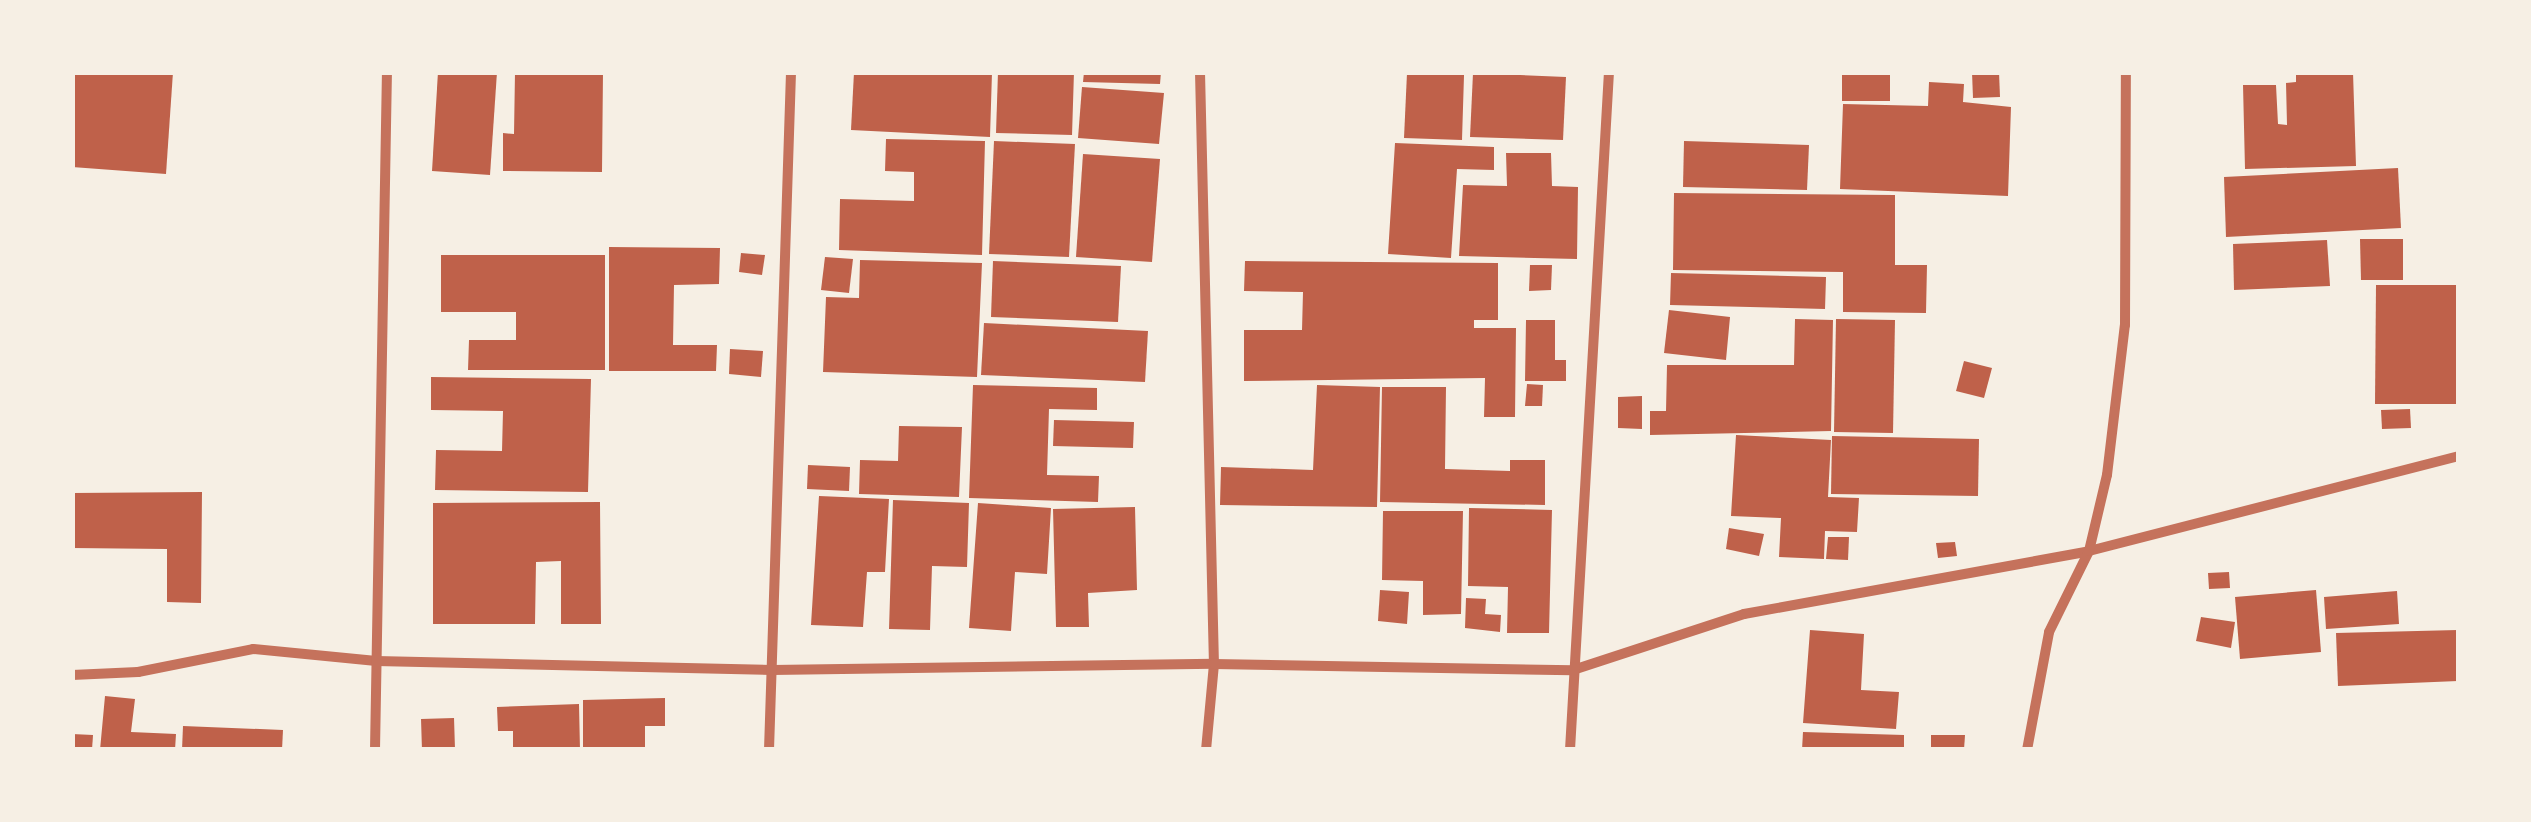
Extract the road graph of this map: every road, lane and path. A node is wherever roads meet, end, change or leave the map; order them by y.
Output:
1 (387, 72) edge
2 (791, 72) edge
3 (1200, 72) edge
4 (1609, 72) edge
5 (2126, 72) edge
6 (2458, 456) edge
7 (2089, 551) junction
8 (376, 661) junction
9 (1214, 664) junction
10 (772, 670) junction
11 (1573, 670) junction
12 (72, 675) edge
13 (375, 750) edge
14 (769, 750) edge
15 (1206, 750) edge
16 (1570, 750) edge
17 (2026, 750) edge

1 - 8 street
2 - 10 street
3 - 9 street
4 - 11 street
5 - 7 street
6 - 7 street
7 - 11 street
7 - 17 street
8 - 10 street
8 - 12 street
8 - 13 street
9 - 10 street
9 - 11 street
9 - 15 street
10 - 14 street
11 - 16 street

